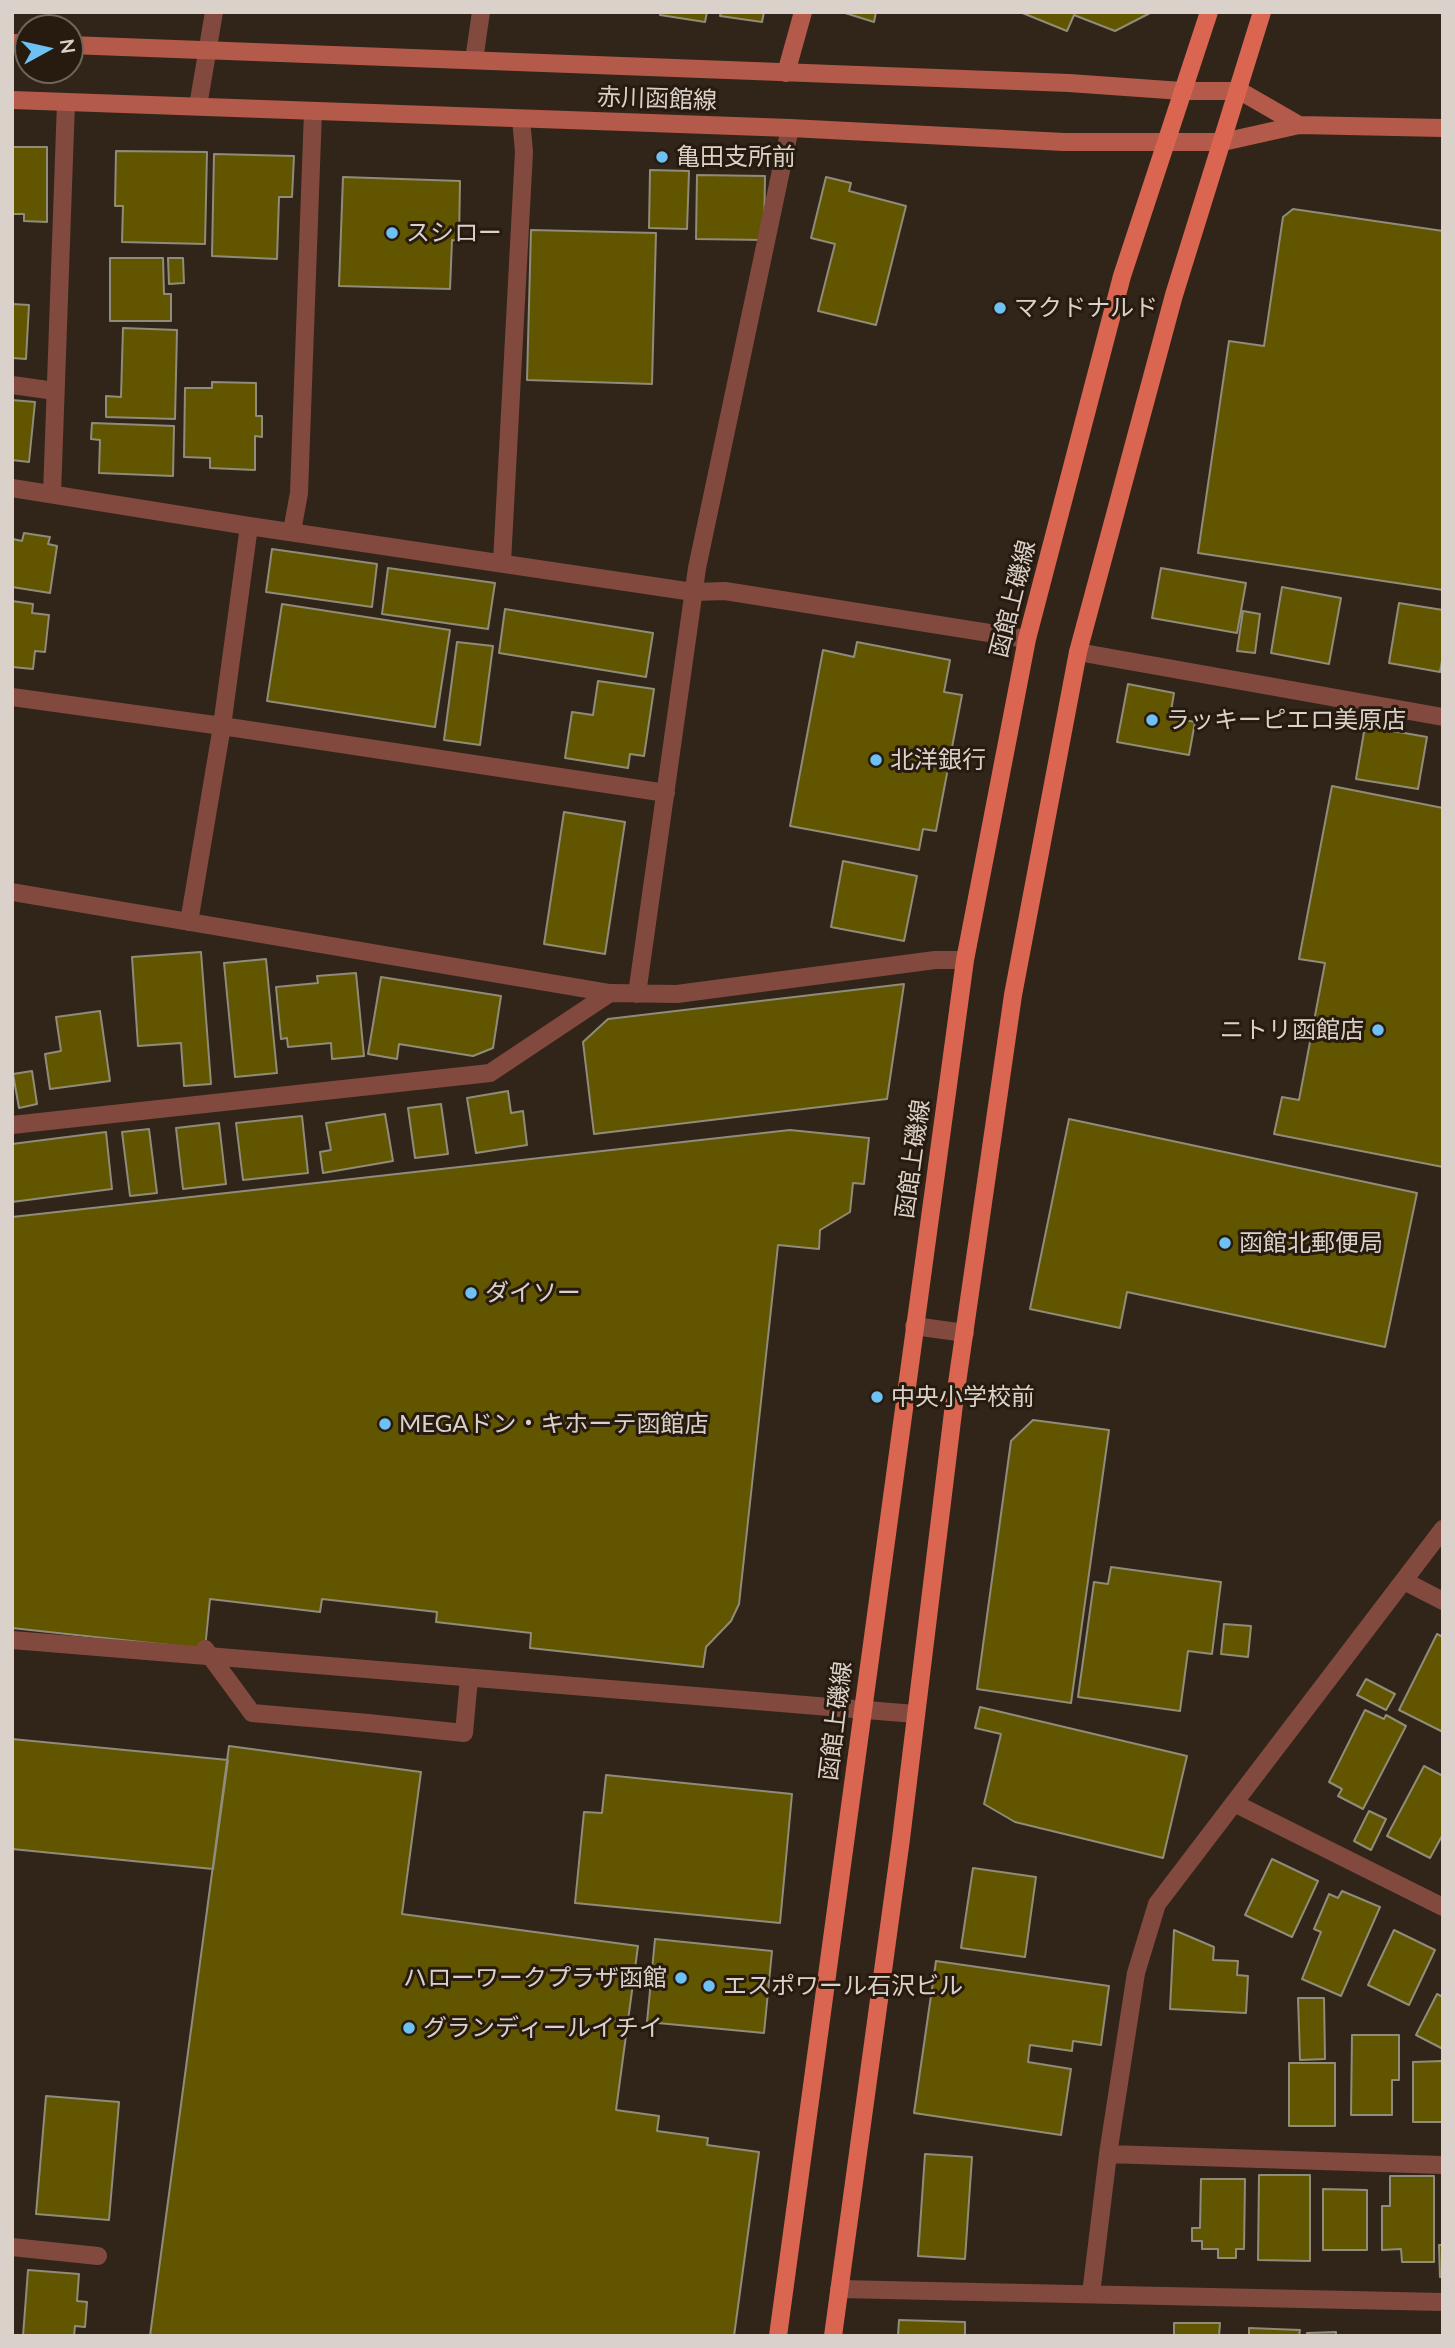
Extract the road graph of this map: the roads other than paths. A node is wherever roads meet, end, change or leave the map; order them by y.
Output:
1 (214, 12) edge
2 (481, 12) edge
3 (803, 12) edge
4 (1209, 12) edge
5 (1262, 12) edge
6 (84, 46) edge
7 (207, 50) junction
8 (474, 60) junction
9 (786, 73) junction
10 (1182, 91) junction
11 (1240, 91) junction
12 (12, 100) edge
13 (66, 102) junction
14 (198, 106) junction
15 (313, 111) junction
16 (521, 119) junction
17 (1299, 125) junction
18 (790, 128) junction
19 (1443, 128) edge
20 (1166, 142) junction
21 (1223, 142) junction
22 (12, 385) edge
23 (55, 391) junction
24 (12, 488) edge
25 (52, 494) junction
26 (250, 526) junction
27 (292, 531) junction
28 (502, 562) junction
29 (693, 592) junction
30 (1027, 639) junction
31 (1077, 652) junction
32 (12, 697) edge
33 (1443, 717) edge
34 (222, 726) junction
35 (666, 793) junction
36 (12, 892) edge
37 (189, 922) junction
38 (965, 960) junction
39 (610, 993) junction
40 (636, 994) junction
41 (12, 1125) edge
42 (914, 1326) junction
43 (965, 1333) junction
44 (1443, 1529) edge
45 (1404, 1581) junction
46 (1443, 1601) edge
47 (12, 1640) edge
48 (205, 1649) dead end
49 (469, 1678) junction
50 (863, 1709) junction
51 (915, 1714) junction
52 (1234, 1803) junction
53 (1443, 1907) edge
54 (1108, 2154) junction
55 (1443, 2165) edge
56 (12, 2247) edge
57 (98, 2256) dead end
58 (839, 2289) junction
59 (1090, 2294) junction
60 (1443, 2302) edge
61 (778, 2336) edge
62 (833, 2336) edge

1 - 7 street
2 - 8 street
3 - 9 main road
4 - 10 main road, 函館上磯線
5 - 11 main road
6 - 7 main road, 赤川函館線
7 - 8 main road, 赤川函館線
7 - 14 street
8 - 9 main road, 赤川函館線
9 - 10 main road, 赤川函館線
10 - 11 main road, 赤川函館線
10 - 20 main road, 函館上磯線
11 - 17 main road, 赤川函館線
11 - 21 main road
12 - 13 main road, 赤川函館線
13 - 14 main road, 赤川函館線
13 - 23 street
14 - 15 main road, 赤川函館線
15 - 16 main road, 赤川函館線
15 - 27 street
16 - 18 main road, 赤川函館線
16 - 28 street
17 - 19 main road, 赤川函館線
17 - 21 main road, 赤川函館線
18 - 20 main road, 赤川函館線
18 - 29 street
20 - 21 main road, 赤川函館線
20 - 30 main road, 函館上磯線
21 - 31 main road
22 - 23 street
23 - 25 street
24 - 25 street
25 - 26 street
26 - 27 street
26 - 34 street
27 - 28 street
28 - 29 street
29 - 30 street
29 - 35 street
30 - 38 main road, 函館上磯線
31 - 33 street
31 - 43 main road
32 - 34 street
34 - 35 street
34 - 37 street
35 - 40 street
36 - 37 street
37 - 39 street
38 - 40 street
38 - 42 main road, 函館上磯線
39 - 40 street
39 - 41 street
42 - 43 street
42 - 50 main road, 函館上磯線
43 - 51 main road
44 - 45 street
45 - 46 street
45 - 52 street
47 - 49 street
48 - 49 street, bridge
49 - 50 street
50 - 51 street
50 - 61 main road, 函館上磯線
51 - 58 main road
52 - 53 street
52 - 54 street
54 - 55 street
54 - 59 street
56 - 57 street
58 - 59 street
58 - 62 main road
59 - 60 street

